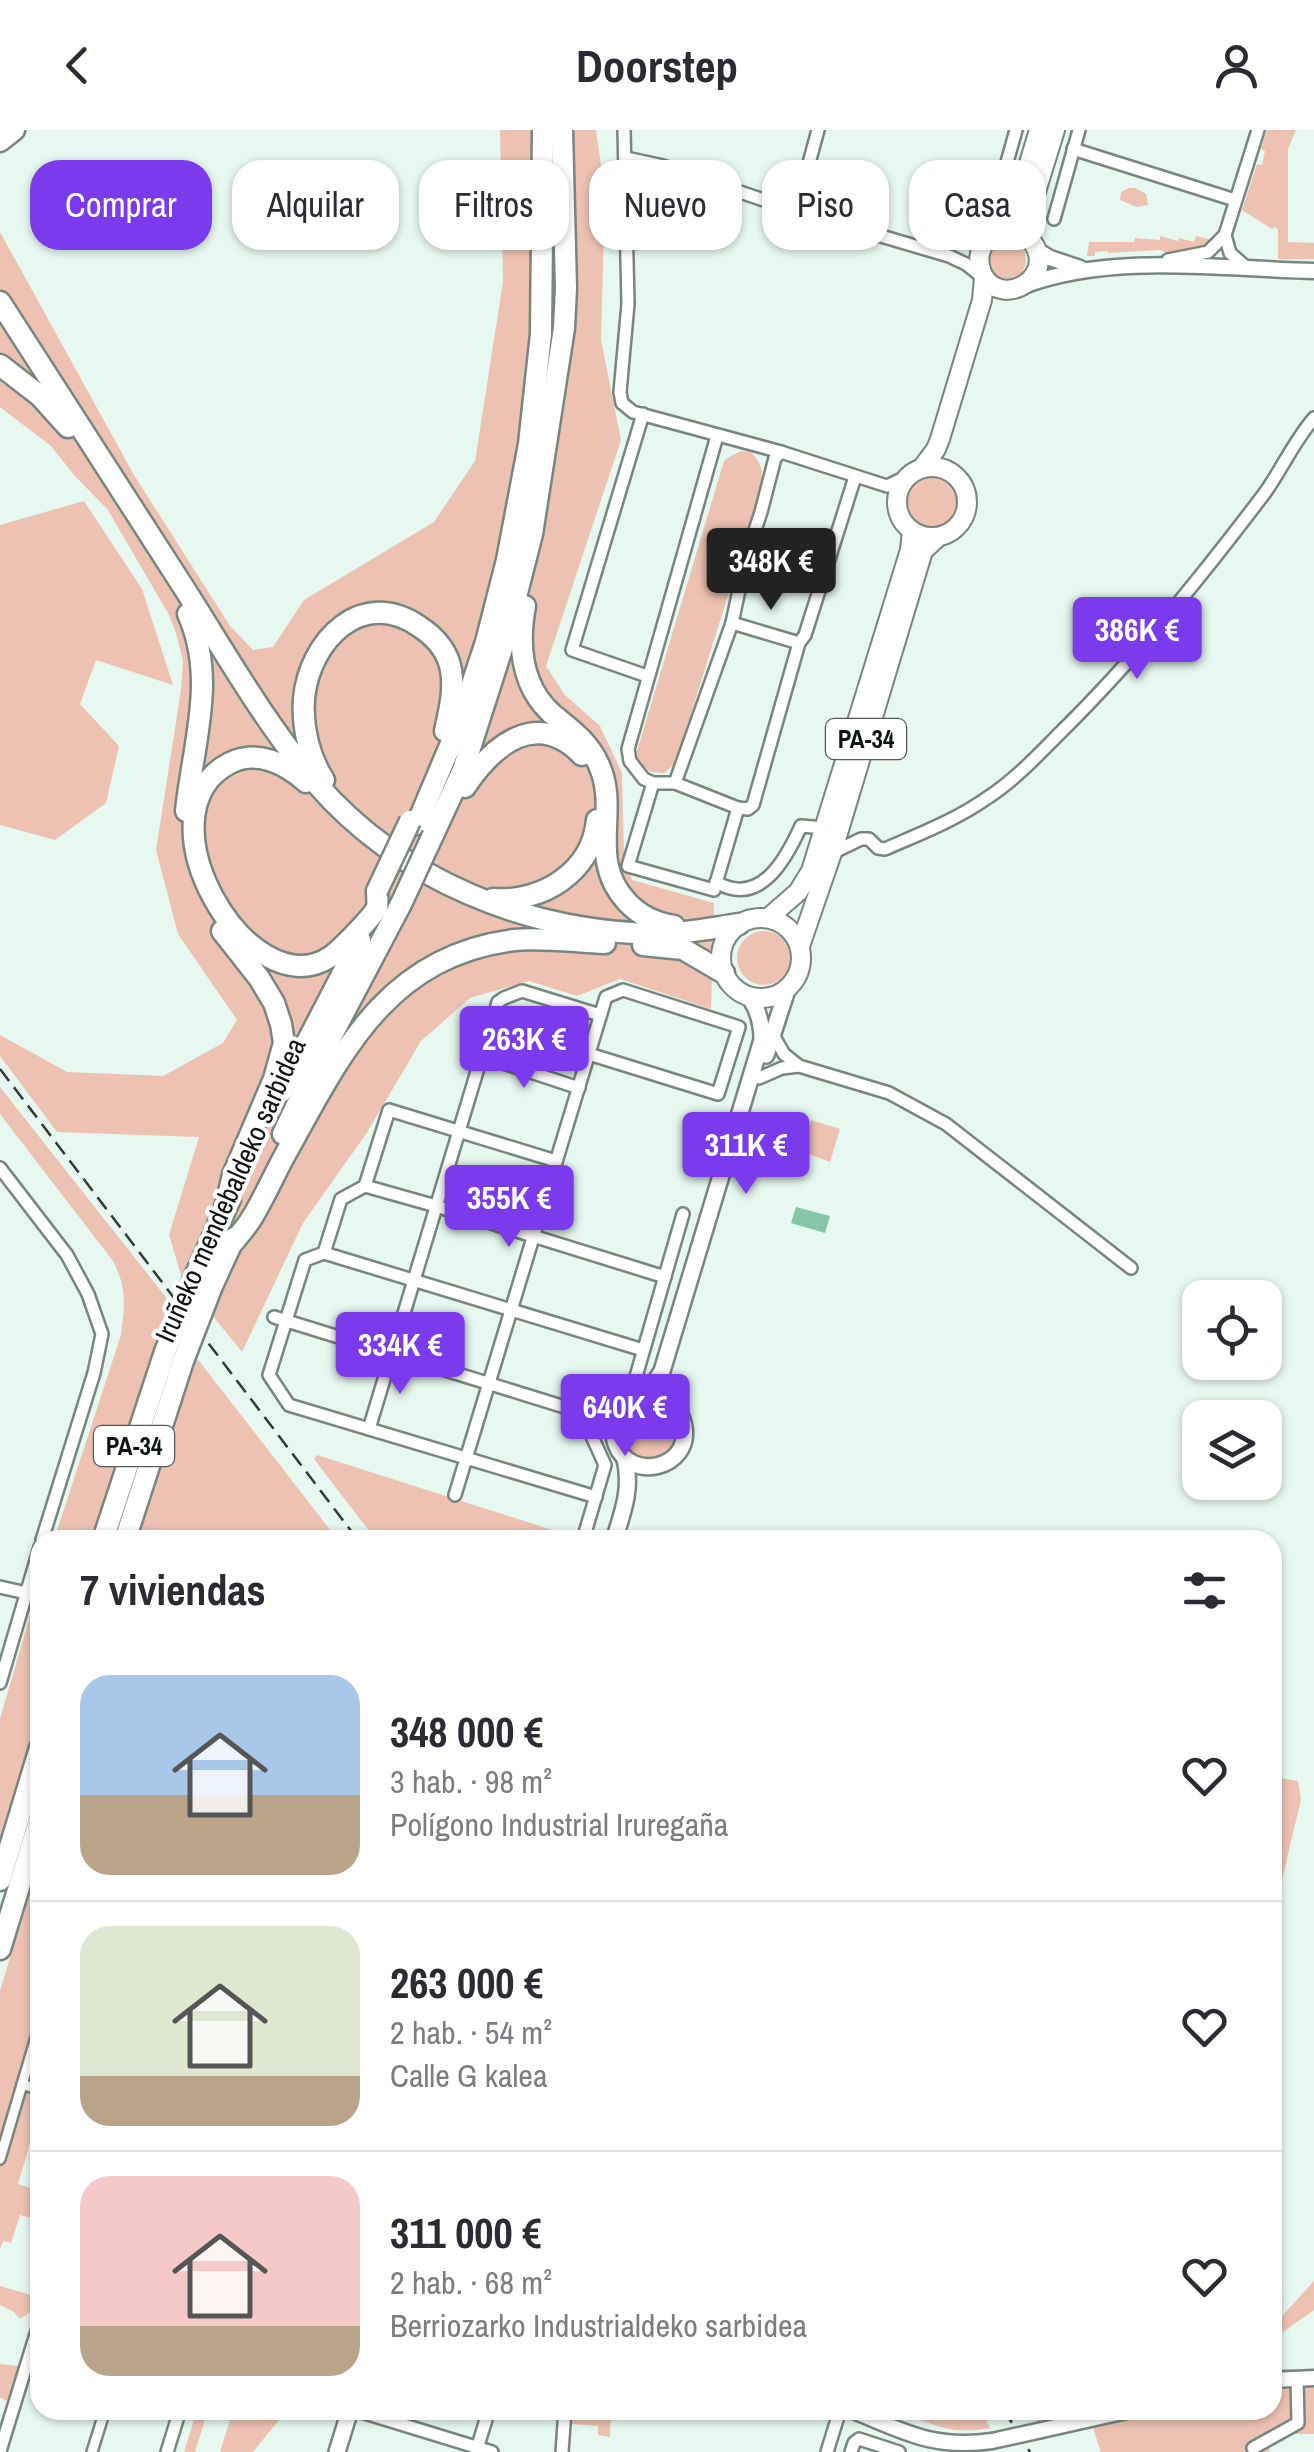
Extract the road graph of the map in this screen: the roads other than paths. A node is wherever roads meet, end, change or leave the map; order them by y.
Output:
1 (14, 130) edge
2 (543, 130) edge
3 (562, 130) edge
4 (624, 130) edge
5 (818, 130) edge
6 (1016, 130) edge
7 (1039, 130) edge
8 (1055, 130) edge
9 (1079, 130) edge
10 (1258, 130) edge
11 (0, 141) edge
12 (1073, 149) junction
13 (626, 158) junction
14 (810, 160) edge
15 (1008, 160) edge
16 (1030, 160) edge
17 (1046, 160) edge
18 (762, 199) edge
19 (1235, 200) junction
20 (1054, 219) dead end
21 (889, 238) edge
22 (1223, 242) junction
23 (974, 250) edge
24 (984, 250) edge
25 (1035, 250) edge
26 (1043, 250) edge
27 (951, 257) junction
28 (1140, 267) junction
29 (1216, 267) junction
30 (1249, 268) junction
31 (1085, 269) junction
32 (1314, 271) edge
33 (984, 278) junction
34 (1025, 285) junction
35 (1003, 290) junction
36 (0, 302) edge
37 (564, 328) junction
38 (0, 364) edge
39 (643, 414) junction
40 (1314, 418) edge
41 (717, 436) junction
42 (781, 452) junction
43 (914, 472) junction
44 (954, 473) junction
45 (855, 477) junction
46 (912, 531) junction
47 (938, 537) junction
48 (174, 584) junction
49 (732, 623) junction
50 (799, 643) junction
51 (647, 676) junction
52 (652, 783) junction
53 (675, 784) junction
54 (313, 788) junction
55 (738, 808) junction
56 (420, 827) junction
57 (824, 828) junction
58 (363, 829) junction
59 (832, 853) junction
60 (716, 882) junction
61 (384, 899) junction
62 (482, 899) junction
63 (768, 918) junction
64 (739, 924) junction
65 (695, 930) junction
66 (625, 944) junction
67 (800, 946) junction
68 (724, 974) junction
69 (786, 990) junction
70 (750, 998) junction
71 (600, 1015) junction
72 (773, 1034) junction
73 (589, 1054) junction
74 (482, 1056) junction
75 (799, 1066) junction
76 (759, 1078) junction
77 (578, 1088) junction
78 (459, 1132) junction
79 (556, 1161) junction
80 (0, 1168) edge
81 (365, 1186) junction
82 (436, 1206) junction
83 (224, 1212) junction
84 (683, 1214) dead end
85 (534, 1236) junction
86 (230, 1246) junction
87 (324, 1253) junction
88 (1132, 1268) dead end
89 (665, 1277) junction
90 (204, 1280) junction
91 (414, 1282) junction
92 (511, 1310) junction
93 (280, 1319) junction
94 (644, 1350) junction
95 (392, 1354) junction
96 (174, 1356) junction
97 (488, 1384) junction
98 (628, 1406) junction
99 (674, 1408) junction
100 (589, 1415) junction
101 (369, 1429) junction
102 (613, 1432) junction
103 (466, 1458) junction
104 (625, 1459) junction
105 (654, 1468) junction
106 (454, 1495) dead end
107 (628, 1495) junction
108 (596, 1497) junction
109 (45, 1530) edge
110 (107, 1530) edge
111 (128, 1530) edge
112 (585, 1530) edge
113 (617, 1530) edge
114 (30, 1580) edge
115 (0, 1587) edge
116 (26, 1593) junction
117 (30, 1594) edge
118 (0, 1683) edge
119 (30, 1781) edge
120 (30, 1850) edge
121 (0, 1880) edge
122 (0, 1948) edge
123 (30, 2057) edge
124 (22, 2084) junction
125 (30, 2087) edge
126 (0, 2159) edge
127 (30, 2354) edge
128 (1297, 2378) junction
129 (1314, 2378) edge
130 (1282, 2379) edge
131 (103, 2420) edge
132 (177, 2420) edge
133 (348, 2420) edge
134 (383, 2420) edge
135 (486, 2420) edge
136 (565, 2420) edge
137 (837, 2420) edge
138 (876, 2420) edge
139 (1086, 2420) edge
140 (1252, 2448) dead end
141 (477, 2450) edge
142 (0, 2451) edge
143 (92, 2452) edge
144 (167, 2452) edge
145 (337, 2452) edge
146 (492, 2452) edge
147 (562, 2452) edge
148 (827, 2452) edge
149 (850, 2452) edge
150 (899, 2452) edge

1 - 11 highway
2 - 56 highway
3 - 37 highway
4 - 13 street
5 - 14 street
6 - 15 street
7 - 16 highway
8 - 17 highway
9 - 12 street
10 - 19 street
12 - 19 street
12 - 20 street
13 - 18 street
13 - 39 street
19 - 22 street
21 - 27 street
22 - 28 street
22 - 29 street
22 - 30 street
23 - 27 street
24 - 33 highway, PA-34
25 - 34 highway
26 - 31 street
27 - 33 street
28 - 29 street
28 - 31 street
29 - 30 street
30 - 32 street
31 - 34 street
33 - 35 highway
33 - 43 highway, PA-34
34 - 35 highway
35 - 44 highway, PA-34
36 - 58 highway
37 - 56 highway
37 - 65 highway
38 - 48 highway
39 - 41 street
39 - 51 street
40 - 59 street
41 - 42 street
41 - 51 street
42 - 45 street
42 - 49 street
43 - 44 highway
43 - 45 street
43 - 46 highway, PA-34
44 - 47 highway, PA-34
45 - 50 street
46 - 47 highway
46 - 57 highway, PA-34
47 - 59 highway, PA-34
48 - 54 highway
48 - 83 highway
49 - 50 street
49 - 53 street
50 - 55 street
51 - 52 street
52 - 53 street
52 - 60 street
53 - 55 street
54 - 61 highway
54 - 66 highway
55 - 60 street
56 - 58 highway
56 - 61 highway, Iruñeko mendebaldeko sarbidea / PA-34, bridge
56 - 62 highway
57 - 60 street
57 - 63 highway, PA-34
58 - 62 highway
59 - 67 highway, PA-34
61 - 83 highway, Iruñeko mendebaldeko sarbidea / PA-34
61 - 86 highway, Iruñeko mendebaldeko sarbidea / PA-34
62 - 65 highway
63 - 64 highway
63 - 67 highway
64 - 65 highway
64 - 68 highway
66 - 68 highway
66 - 86 highway
67 - 69 highway, PA-34
68 - 70 highway
69 - 70 highway
69 - 72 main road
70 - 98 main road
71 - 73 street
71 - 73 street
71 - 74 street
72 - 75 street
72 - 76 main road
73 - 77 street
74 - 77 street
74 - 78 street
75 - 76 street
75 - 88 street
76 - 99 main road
77 - 79 street
78 - 79 street
78 - 81 street
78 - 82 street
79 - 85 street
80 - 109 street
81 - 82 street
81 - 87 street
82 - 85 street
82 - 91 street
83 - 90 highway, Iruñeko mendebaldeko sarbidea / PA-34
84 - 89 street
85 - 89 street
85 - 92 street
86 - 90 highway, Iruñeko mendebaldeko sarbidea / PA-34
87 - 91 street
87 - 93 street
89 - 94 street
90 - 96 highway, Iruñeko mendebaldeko sarbidea / PA-34, bridge
91 - 92 street
91 - 95 street
92 - 94 street
92 - 97 street
93 - 95 street
93 - 101 street
94 - 100 street
95 - 97 street
95 - 101 street
96 - 110 highway, Iruñeko mendebaldeko sarbidea / PA-34
96 - 111 highway, Iruñeko mendebaldeko sarbidea / PA-34
97 - 100 street
97 - 103 street
98 - 99 main road
98 - 100 street
98 - 102 main road
99 - 105 main road
100 - 102 street
100 - 108 street
101 - 103 street
102 - 104 main road
103 - 106 street
103 - 108 street
104 - 105 main road
104 - 107 main road
105 - 107 main road
107 - 113 main road
108 - 112 street
114 - 116 street
115 - 116 street
116 - 117 street
116 - 118 street
119 - 121 highway
120 - 122 highway
123 - 124 street
124 - 125 street
124 - 126 street
127 - 142 street
128 - 129 street
128 - 130 street
128 - 140 street
131 - 143 street
132 - 144 street
133 - 145 main road
134 - 141 street
135 - 141 street
136 - 147 street
137 - 148 street
138 - 139 street, bridge
141 - 146 street
149 - 150 street

